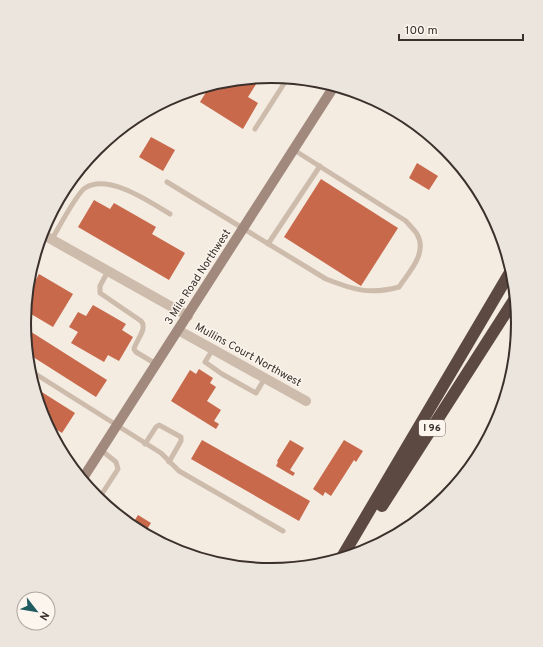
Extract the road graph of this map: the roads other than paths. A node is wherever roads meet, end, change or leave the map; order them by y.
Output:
1 (284, 84) edge
2 (332, 91) edge
3 (255, 129) dead end
4 (294, 150) junction
5 (320, 166) junction
6 (167, 182) dead end
7 (170, 214) dead end
8 (243, 229) junction
9 (47, 237) edge
10 (52, 239) junction
11 (268, 244) junction
12 (108, 271) junction
13 (507, 277) edge
14 (511, 305) edge
15 (188, 316) junction
16 (178, 330) junction
17 (213, 349) junction
18 (156, 364) junction
19 (37, 375) edge
20 (265, 378) junction
21 (306, 401) dead end
22 (117, 426) junction
23 (146, 444) junction
24 (101, 450) junction
25 (169, 462) junction
26 (85, 475) edge
27 (101, 494) edge
28 (283, 531) dead end
29 (353, 550) edge
30 (345, 552) edge

1 - 3 lane
2 - 4 main road, 3 Mile Road Northwest
4 - 5 lane
4 - 8 main road, 3 Mile Road Northwest
5 - 11 lane
5 - 11 lane
6 - 8 lane
7 - 10 lane
8 - 11 lane
8 - 15 main road, 3 Mile Road Northwest
9 - 10 street, Mullins Court Northwest
10 - 12 street, Mullins Court Northwest
12 - 15 street, Mullins Court Northwest
12 - 18 lane
13 - 30 highway
14 - 29 highway, I 96
15 - 16 main road, 3 Mile Road Northwest
16 - 17 street, Mullins Court Northwest
16 - 18 main road, 3 Mile Road Northwest
17 - 20 street, Mullins Court Northwest
17 - 20 lane
18 - 22 main road, 3 Mile Road Northwest
19 - 22 lane
20 - 21 street, Mullins Court Northwest
22 - 23 lane
22 - 24 main road, 3 Mile Road Northwest
23 - 25 lane
23 - 25 lane
24 - 26 main road, 3 Mile Road Northwest
24 - 27 lane
25 - 28 lane

